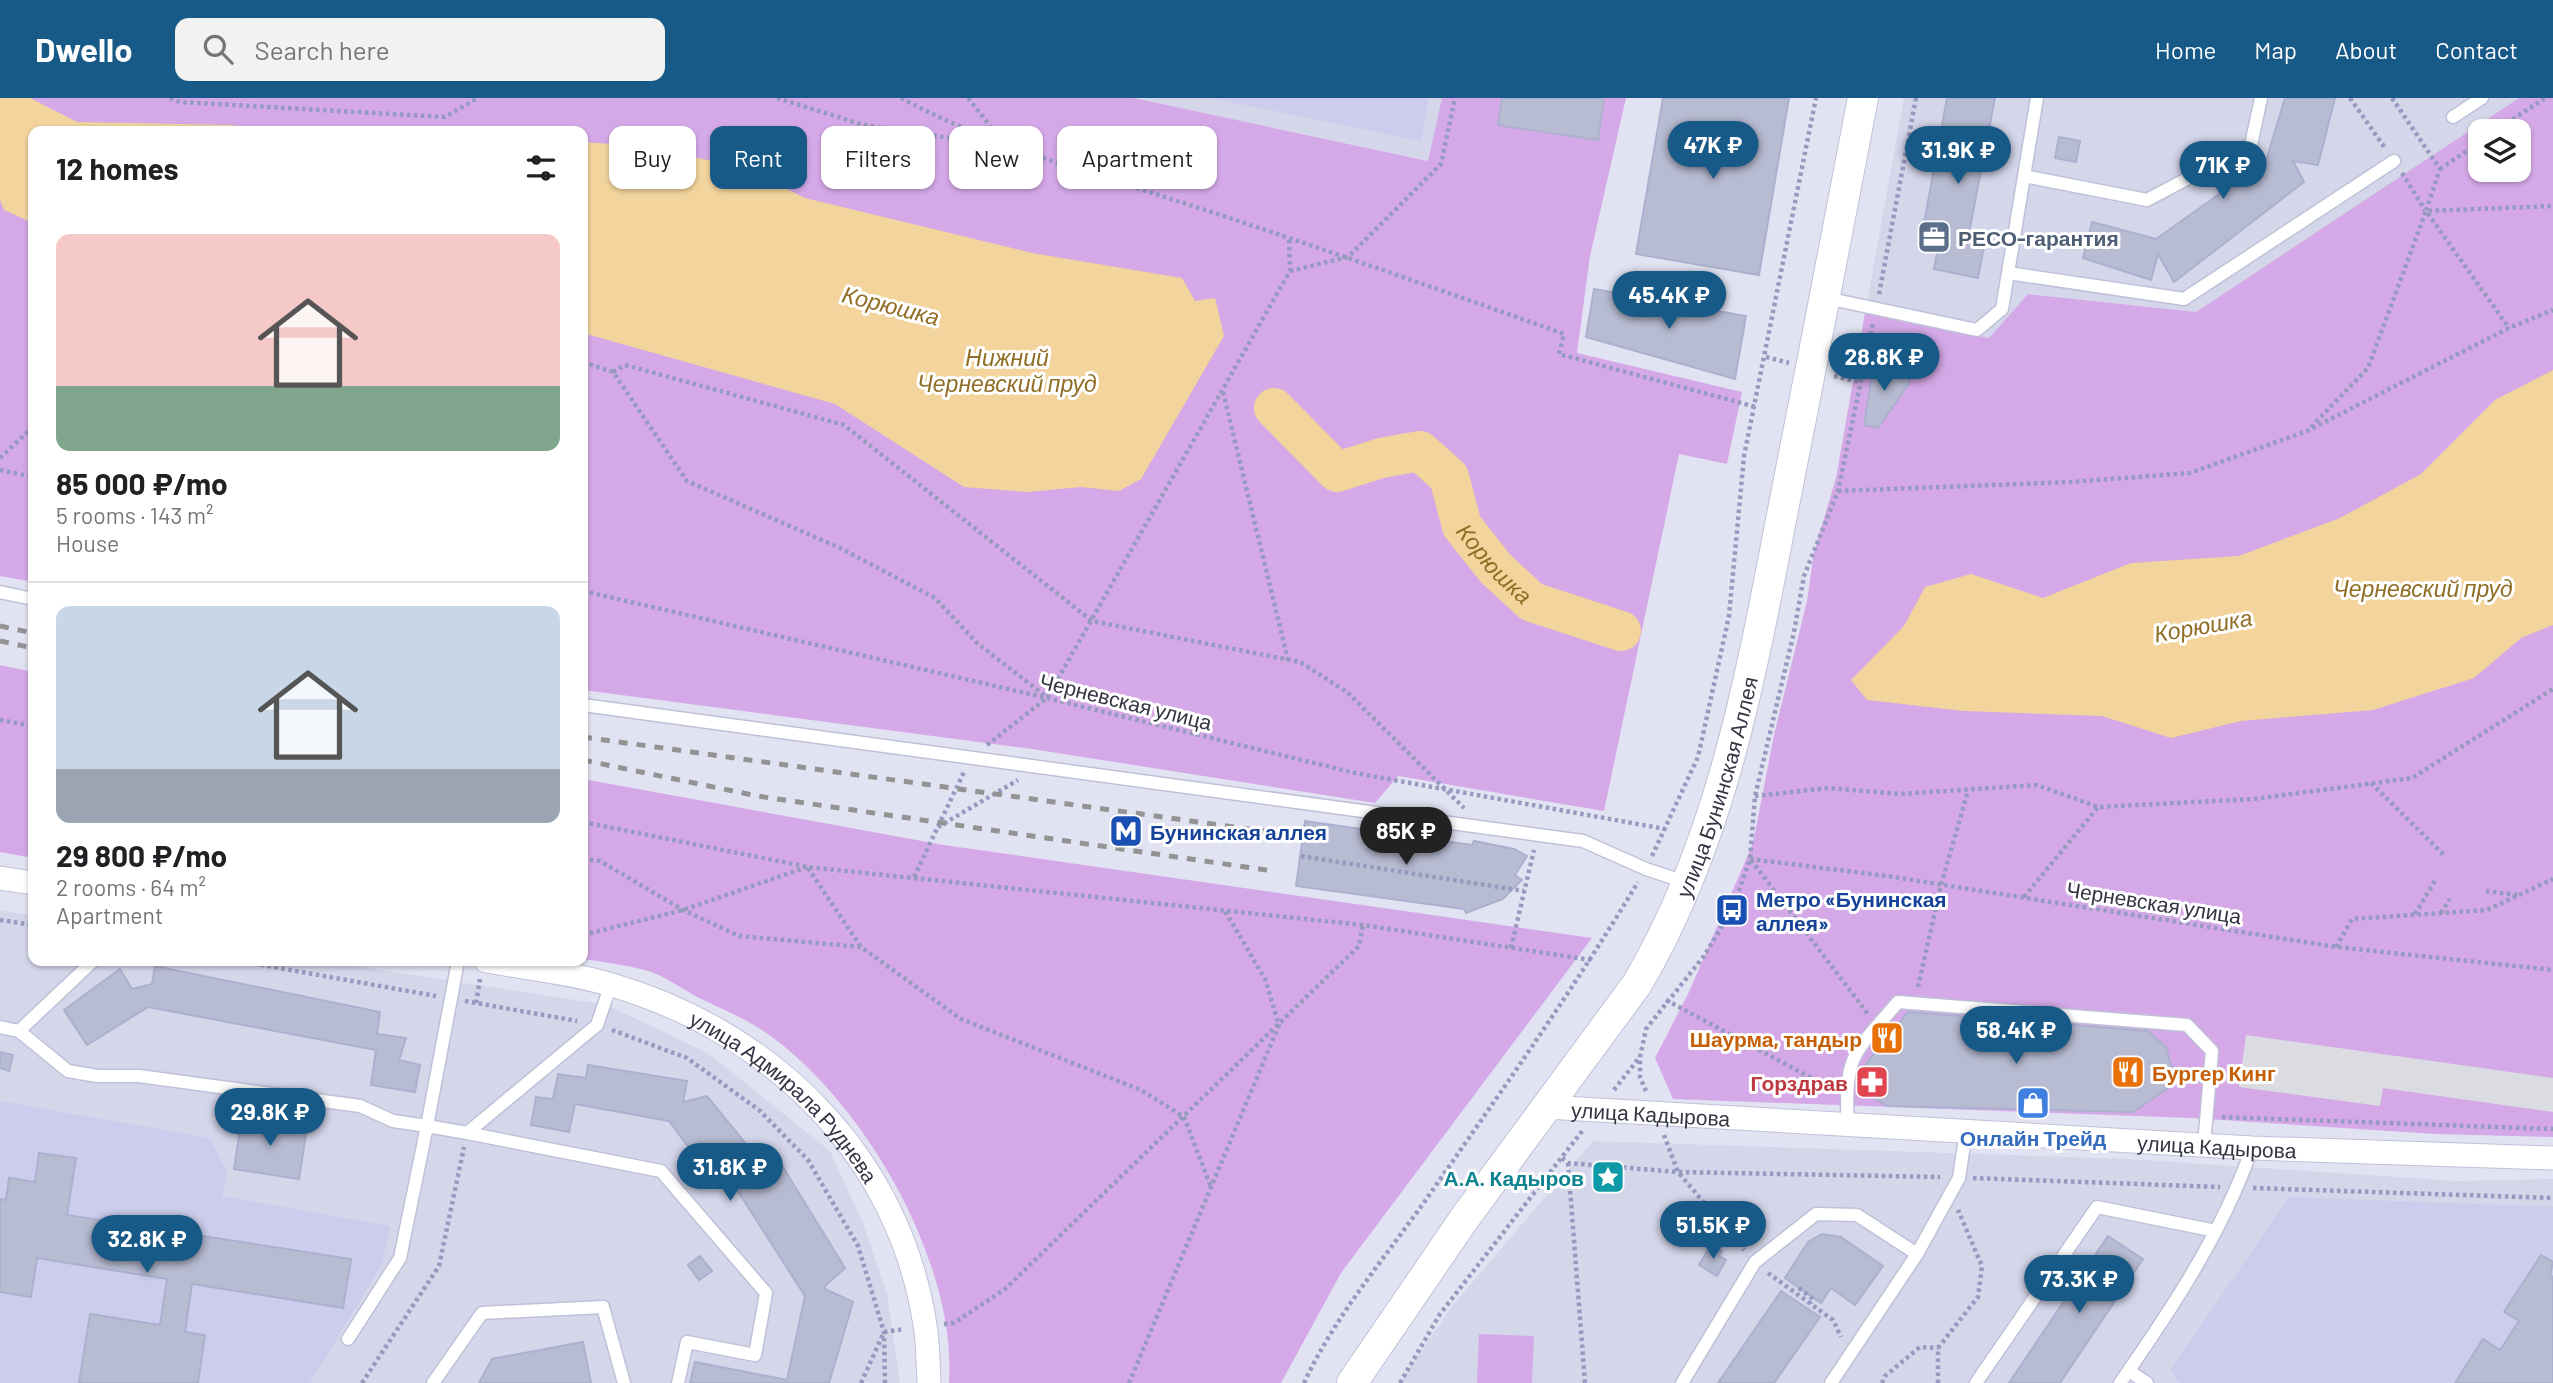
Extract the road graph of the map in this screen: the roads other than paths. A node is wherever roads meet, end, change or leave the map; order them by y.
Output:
1 (1863, 98) edge
2 (2037, 98) edge
3 (2261, 98) edge
4 (2482, 98) edge
5 (2453, 117) dead end
6 (2394, 161) dead end
7 (2024, 176) junction
8 (2008, 274) junction
9 (1826, 298) junction
10 (0, 592) edge
11 (28, 598) edge
12 (588, 706) edge
13 (0, 878) edge
14 (28, 883) edge
15 (1688, 883) junction
16 (88, 966) edge
17 (457, 966) edge
18 (513, 966) edge
19 (611, 984) junction
20 (0, 1027) edge
21 (19, 1031) junction
22 (1546, 1107) junction
23 (1848, 1124) junction
24 (427, 1126) junction
25 (1966, 1131) junction
26 (467, 1133) junction
27 (2204, 1145) junction
28 (2252, 1148) junction
29 (2553, 1158) edge
30 (2216, 1231) junction
31 (1917, 1254) junction
32 (348, 1339) dead end
33 (2129, 1371) junction
34 (433, 1383) edge
35 (624, 1383) edge
36 (678, 1383) edge
37 (929, 1383) edge
38 (1352, 1383) edge
39 (1682, 1383) edge
40 (1831, 1383) edge
41 (1976, 1383) edge
42 (2120, 1383) edge
43 (2147, 1383) edge

1 - 9 street, улица Бунинская Аллея
2 - 7 lane
3 - 7 lane
4 - 5 lane
6 - 8 lane
7 - 8 lane
8 - 9 lane
9 - 15 street, улица Бунинская Аллея
10 - 11 lane
12 - 15 lane
13 - 14 street
15 - 22 street, улица Бунинская Аллея
16 - 21 lane
17 - 24 lane
18 - 19 street, улица Адмирала Руднева
19 - 26 lane
19 - 37 street, улица Адмирала Руднева
20 - 21 lane
21 - 24 lane
22 - 23 street, улица Кадырова
22 - 38 street, улица Бунинская Аллея
23 - 25 street, улица Кадырова
23 - 27 lane
24 - 26 lane
24 - 32 lane
25 - 27 street, улица Кадырова
25 - 31 lane
26 - 36 lane
27 - 28 street, улица Кадырова
28 - 29 street, улица Кадырова
28 - 30 lane
30 - 33 lane
30 - 41 lane
31 - 39 lane
31 - 40 lane
33 - 42 lane
33 - 43 lane
34 - 35 lane

